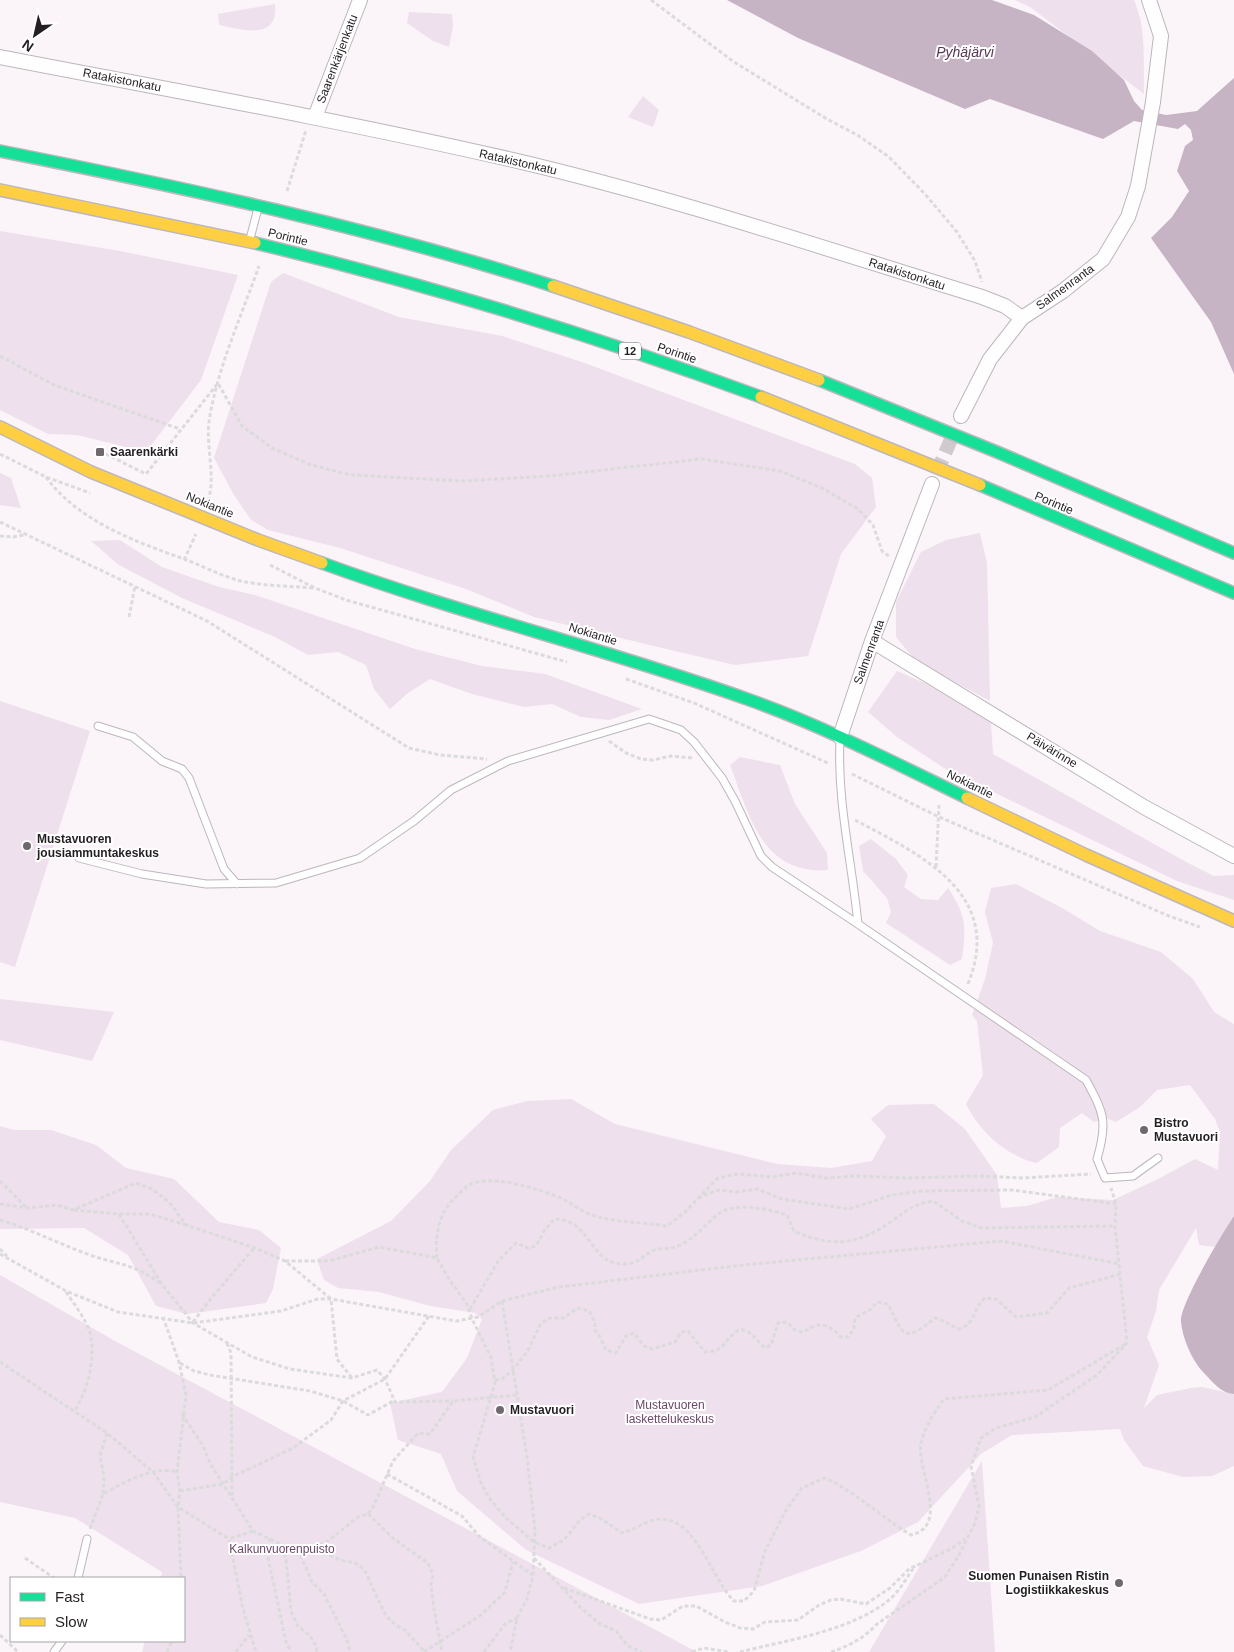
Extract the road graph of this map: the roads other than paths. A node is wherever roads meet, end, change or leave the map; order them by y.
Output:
1 (360, 0) edge
2 (1149, 0) edge
3 (0, 57) edge
4 (315, 117) junction
5 (0, 151) edge
6 (0, 190) edge
7 (259, 205) junction
8 (250, 242) junction
9 (1022, 318) junction
10 (960, 416) tunnel mouth
11 (0, 427) edge
12 (932, 484) tunnel mouth
13 (1234, 554) edge
14 (1234, 593) edge
15 (872, 641) junction
16 (98, 726) dead end
17 (840, 737) junction
18 (1234, 856) edge
19 (79, 858) dead end
20 (237, 884) junction
21 (1167, 892) junction
22 (1234, 911) edge
23 (1234, 921) edge
24 (858, 924) junction
25 (1158, 1158) dead end
26 (87, 1539) road end
27 (78, 1577) edge

1 - 4 street, Saarenkärjenkatu
2 - 9 street, Salmenranta
3 - 4 street, Ratakistonkatu
4 - 9 street, Ratakistonkatu
5 - 7 main road, Porintie
6 - 8 main road, Porintie / 12
7 - 8 lane
7 - 13 main road, Porintie
8 - 14 main road, Porintie / 12
9 - 10 street, Salmenranta
11 - 17 main road, Nokiantie
12 - 15 street, Salmenranta
15 - 17 street, Salmenranta
15 - 18 street, Päivärinne
16 - 20 lane
17 - 21 main road, Nokiantie
17 - 24 lane
19 - 20 lane
20 - 24 lane
21 - 22 main road, Nokiantie
21 - 23 main road, Nokiantie
24 - 25 lane
26 - 27 lane

